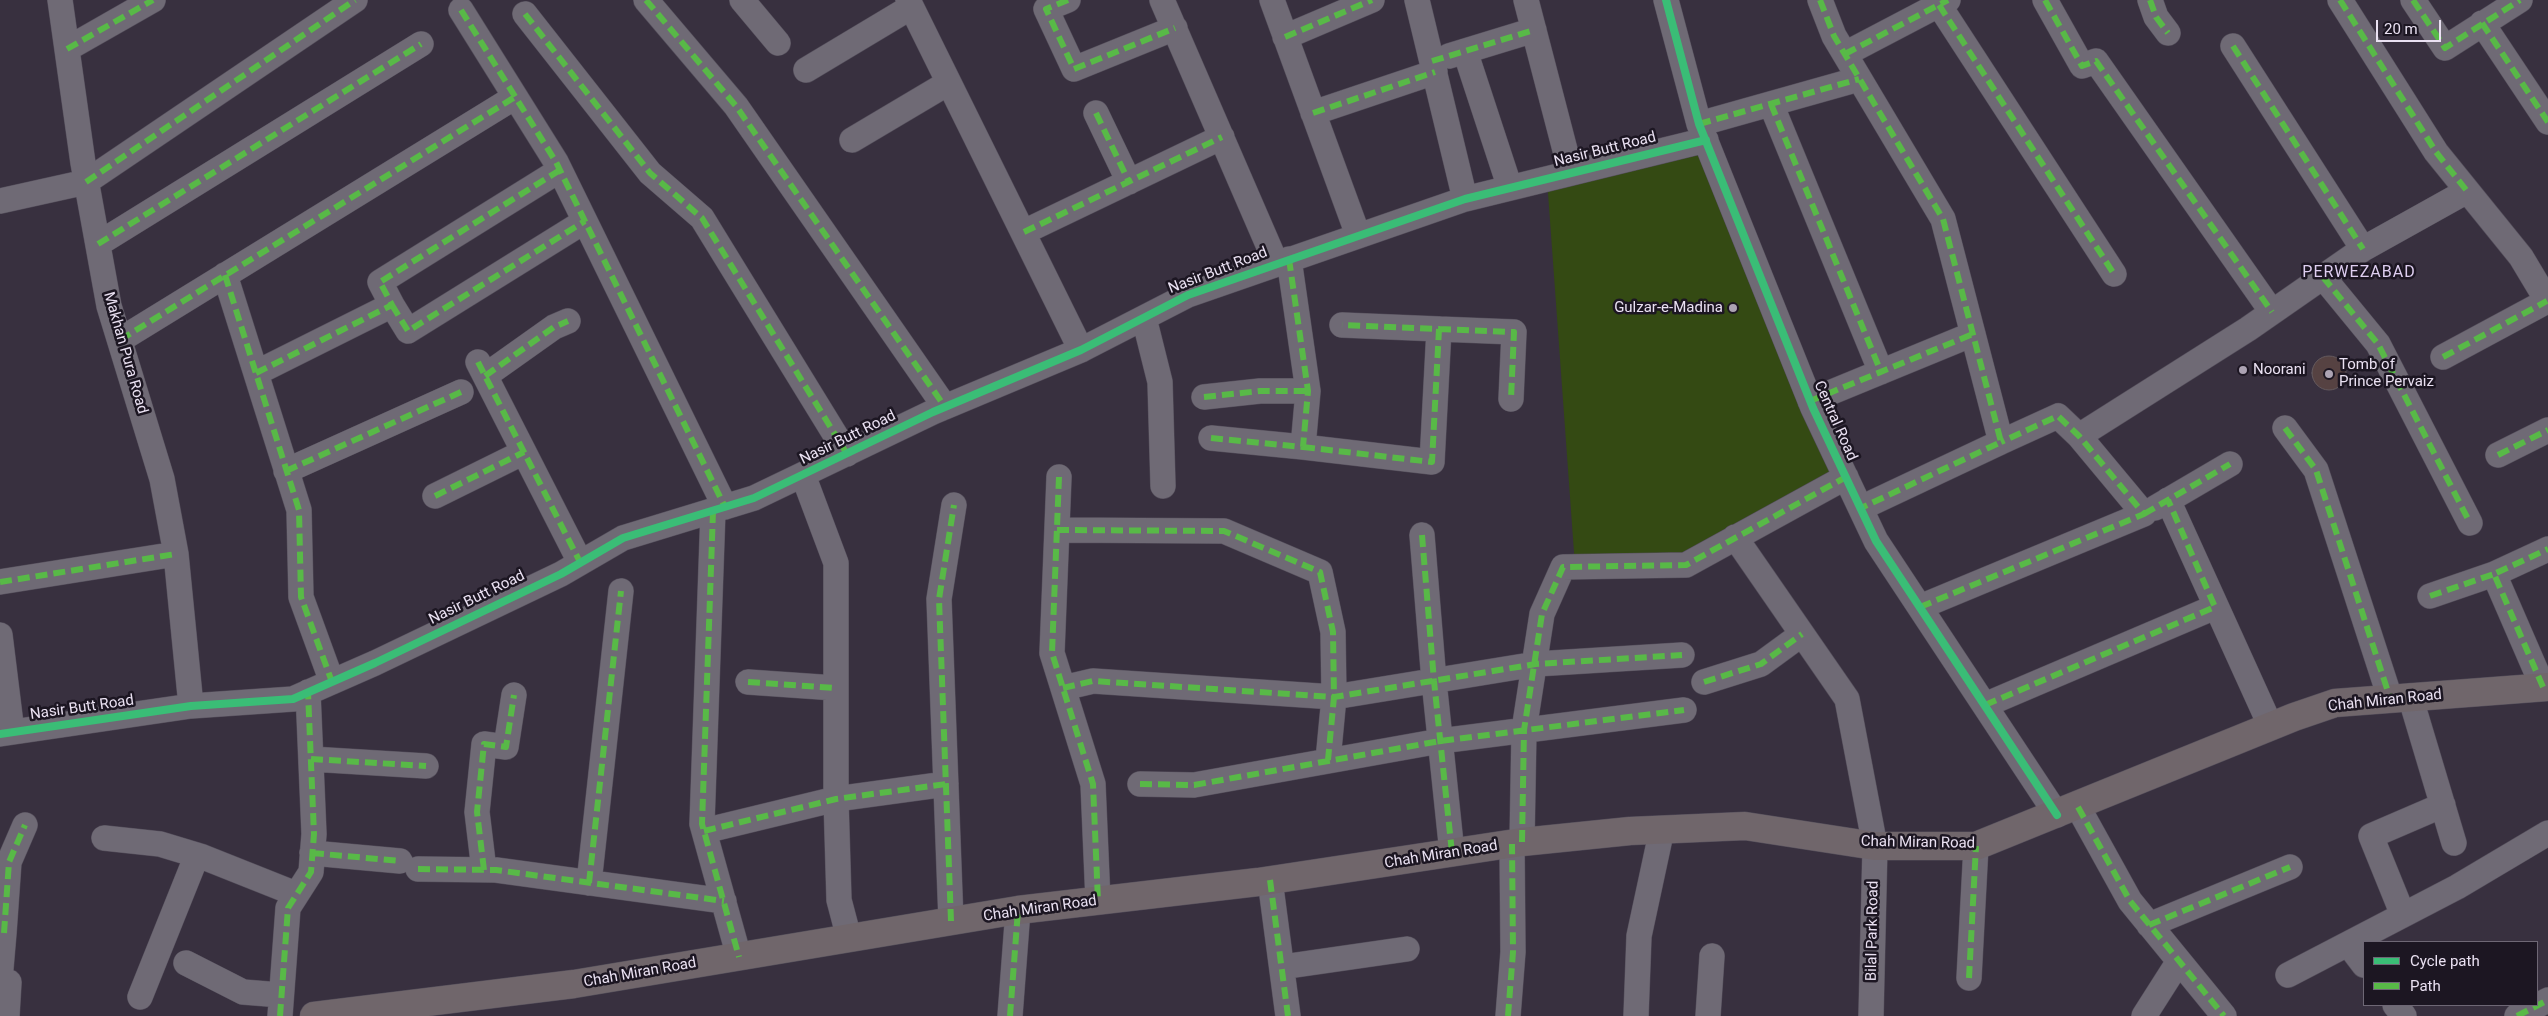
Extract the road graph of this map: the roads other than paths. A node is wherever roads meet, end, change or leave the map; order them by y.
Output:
1 (60, 0) edge
2 (153, 0) edge
3 (355, 0) edge
4 (646, 0) edge
5 (742, 0) edge
6 (1068, 0) edge
7 (1162, 0) edge
8 (1272, 0) edge
9 (1372, 0) edge
10 (1417, 0) edge
11 (1526, 0) edge
12 (1666, 0) edge
13 (1820, 0) edge
14 (2045, 0) edge
15 (2150, 0) edge
16 (2340, 0) edge
17 (2413, 0) edge
18 (2520, 0) edge
19 (910, 3) edge
20 (1944, 3) edge
21 (461, 10) dead end
22 (525, 14) dead end
23 (2482, 23) junction
24 (1174, 28) junction
25 (1534, 30) junction
26 (2168, 32) dead end
27 (1285, 36) junction
28 (778, 43) dead end
29 (421, 44) dead end
30 (2234, 46) dead end
31 (67, 49) junction
32 (1465, 51) junction
33 (1845, 54) junction
34 (1433, 66) junction
35 (806, 70) dead end
36 (1859, 79) junction
37 (948, 84) junction
38 (515, 97) junction
39 (1771, 104) junction
40 (1096, 113) dead end
41 (1313, 113) junction
42 (2548, 122) edge
43 (1703, 132) junction
44 (1222, 137) junction
45 (852, 140) dead end
46 (560, 170) junction
47 (1571, 173) junction
48 (86, 182) junction
49 (1129, 182) junction
50 (1510, 188) junction
51 (2467, 191) junction
52 (1465, 199) junction
53 (0, 201) edge
54 (585, 221) junction
55 (1024, 232) junction
56 (1358, 234) junction
57 (98, 244) junction
58 (2363, 249) junction
59 (1282, 261) junction
60 (2114, 274) dead end
61 (225, 275) junction
62 (2322, 277) junction
63 (2548, 302) edge
64 (392, 305) junction
65 (2272, 312) junction
66 (1144, 318) junction
67 (568, 321) dead end
68 (1342, 325) dead end
69 (1439, 329) junction
70 (1973, 334) junction
71 (120, 340) junction
72 (1081, 350) junction
73 (2443, 357) dead end
74 (1881, 372) junction
75 (256, 373) junction
76 (1308, 391) junction
77 (461, 392) dead end
78 (1204, 397) dead end
79 (1511, 399) dead end
80 (1810, 401) junction
81 (945, 407) junction
82 (2285, 428) dead end
83 (2548, 430) edge
84 (2079, 436) junction
85 (1211, 438) dead end
86 (2001, 442) junction
87 (1303, 447) junction
88 (524, 452) junction
89 (847, 454) junction
90 (2498, 455) dead end
91 (2230, 464) dead end
92 (286, 471) junction
93 (803, 475) junction
94 (1059, 477) dead end
95 (1846, 477) junction
96 (1163, 486) dead end
97 (435, 496) dead end
98 (2168, 500) junction
99 (954, 505) dead end
100 (1861, 508) junction
101 (719, 509) junction
102 (2144, 514) junction
103 (2470, 523) dead end
104 (1057, 530) junction
105 (1422, 535) dead end
106 (1735, 537) junction
107 (2548, 549) edge
108 (176, 554) junction
109 (580, 562) junction
110 (2494, 574) junction
111 (0, 582) edge
112 (621, 591) dead end
113 (2430, 596) dead end
114 (1920, 607) junction
115 (2216, 607) junction
116 (1802, 634) junction
117 (0, 635) edge
118 (1682, 655) dead end
119 (1536, 664) junction
120 (1434, 681) junction
121 (332, 682) junction
122 (748, 682) dead end
123 (1704, 682) dead end
124 (2546, 687) edge
125 (835, 688) junction
126 (1064, 688) junction
127 (308, 692) junction
128 (514, 695) dead end
129 (1334, 697) junction
130 (2400, 697) junction
131 (191, 706) junction
132 (1985, 706) junction
133 (1684, 710) dead end
134 (2271, 727) junction
135 (1524, 730) junction
136 (6, 733) edge
137 (1440, 741) junction
138 (311, 759) junction
139 (1328, 760) junction
140 (426, 766) dead end
141 (946, 784) junction
142 (1140, 784) dead end
143 (836, 799) junction
144 (2443, 805) junction
145 (2068, 811) junction
146 (25, 825) dead end
147 (1662, 829) junction
148 (704, 831) junction
149 (2548, 833) edge
150 (104, 838) dead end
151 (1517, 843) junction
152 (2454, 843) dead end
153 (1875, 846) junction
154 (1976, 846) junction
155 (312, 852) junction
156 (1452, 853) junction
157 (197, 856) junction
158 (2290, 867) dead end
159 (484, 870) junction
160 (1270, 880) junction
161 (589, 882) junction
162 (296, 894) junction
163 (724, 901) junction
164 (1098, 901) junction
165 (1018, 910) junction
166 (2403, 916) junction
167 (950, 921) junction
168 (2149, 925) junction
169 (2, 933) edge
170 (849, 938) junction
171 (2348, 944) junction
172 (1407, 949) dead end
173 (1712, 956) dead end
174 (739, 957) junction
175 (2179, 961) junction
176 (186, 963) dead end
177 (2363, 964) edge
178 (1282, 968) junction
179 (2288, 975) dead end
180 (1969, 978) dead end
181 (140, 997) dead end
182 (280, 1006) edge
183 (2396, 1006) edge
184 (2536, 1006) edge
185 (451, 1008) edge
186 (7, 1016) edge
187 (314, 1016) edge
188 (1010, 1016) edge
189 (1288, 1016) edge
190 (1508, 1016) edge
191 (1636, 1016) edge
192 (1708, 1016) edge
193 (1871, 1016) edge
194 (2144, 1016) edge
195 (2224, 1016) edge
196 (2404, 1016) edge
197 (2517, 1016) edge

1 - 31 street, Makhan Pura Road
2 - 31 street
3 - 48 street
4 - 81 street
5 - 28 street
6 - 24 street
7 - 24 street
8 - 27 street
9 - 27 street
10 - 34 street
11 - 25 street
12 - 43 street, Central Road
13 - 33 street
14 - 65 street
15 - 26 street
16 - 51 street
17 - 23 street
18 - 23 street
19 - 35 street
19 - 37 street
20 - 33 street
20 - 60 street
21 - 38 street
22 - 89 street
23 - 42 street
24 - 44 street
25 - 32 street
25 - 47 street
27 - 41 street
29 - 57 street
30 - 58 street
31 - 48 street, Makhan Pura Road
32 - 34 street
32 - 50 street
33 - 36 street
34 - 41 street
34 - 52 street
36 - 39 street, Nasir Butt Road
36 - 70 street
37 - 45 street
37 - 55 street
38 - 46 street
38 - 61 street
39 - 43 street, Nasir Butt Road
39 - 74 street
40 - 49 street
41 - 56 street
43 - 47 street, Nasir Butt Road
43 - 80 street, Central Road
44 - 49 street
44 - 59 street
46 - 54 street
46 - 64 street
47 - 50 street, Nasir Butt Road
48 - 53 street
48 - 57 street, Makhan Pura Road
49 - 55 street
50 - 52 street, Nasir Butt Road
51 - 58 street
51 - 63 street
52 - 56 street, Nasir Butt Road
54 - 64 street
54 - 101 street
55 - 72 street
56 - 59 street, Nasir Butt Road
57 - 71 street, Makhan Pura Road
58 - 62 street
59 - 66 street, Nasir Butt Road
59 - 76 street
61 - 71 street
61 - 75 street
62 - 65 street
62 - 103 street
63 - 73 street
64 - 75 street
65 - 84 street
66 - 72 street, Nasir Butt Road
66 - 96 street
67 - 88 street
68 - 69 street
69 - 79 street
69 - 87 street
70 - 74 street
70 - 86 street
71 - 108 street, Makhan Pura Road
72 - 81 street, Nasir Butt Road
74 - 80 street
75 - 92 street
76 - 78 street
76 - 87 street
77 - 92 street
80 - 95 street, Central Road
81 - 89 street, Nasir Butt Road
82 - 130 street
83 - 90 street
84 - 86 street
84 - 102 street
85 - 87 street
86 - 100 street
88 - 97 street
88 - 109 street
89 - 93 street, Nasir Butt Road
91 - 98 street
92 - 121 street
93 - 101 street, Nasir Butt Road
93 - 125 street
94 - 104 street
95 - 100 street, Central Road
95 - 106 street
98 - 102 street
98 - 115 street
99 - 141 street
100 - 114 street, Central Road
101 - 109 street, Nasir Butt Road
101 - 148 street
102 - 114 street
104 - 126 street
104 - 129 street
105 - 120 street
106 - 116 street, Bilal Park Road
106 - 119 street
107 - 110 street
108 - 111 street
108 - 131 street, Makhan Pura Road
109 - 121 street, Nasir Butt Road
110 - 113 street
110 - 124 street
112 - 161 street
114 - 132 street, Central Road
115 - 132 street
115 - 134 street
116 - 123 street
116 - 153 street, Bilal Park Road
117 - 136 street
118 - 119 street
119 - 120 street
119 - 135 street
120 - 129 street
120 - 137 street
121 - 127 street, Nasir Butt Road
122 - 125 street
124 - 130 main road, Chah Miran Road
125 - 143 street
126 - 129 street
126 - 164 street
127 - 131 street, Nasir Butt Road
127 - 138 street
128 - 159 street
129 - 139 street
130 - 134 main road, Chah Miran Road
130 - 144 street
131 - 136 street, Nasir Butt Road
132 - 145 street, Central Road
133 - 135 street
134 - 145 main road, Chah Miran Road
135 - 137 street
135 - 151 street
137 - 139 street
137 - 156 street
138 - 140 street
138 - 155 street
139 - 142 street
141 - 143 street
141 - 167 street
143 - 148 street
143 - 170 street
144 - 152 street
144 - 166 street
145 - 154 main road, Chah Miran Road
145 - 168 street, Central Road
146 - 169 street
147 - 151 main road, Chah Miran Road
147 - 153 main road, Chah Miran Road
147 - 191 street
148 - 163 street
149 - 166 street
150 - 157 street
151 - 156 main road, Chah Miran Road
151 - 190 street
153 - 154 main road, Chah Miran Road
153 - 193 street, Bilal Park Road
154 - 180 street
155 - 159 street
155 - 162 street
156 - 160 main road, Chah Miran Road
157 - 162 street
157 - 181 street
158 - 168 street
159 - 161 street
160 - 164 main road, Chah Miran Road
160 - 178 street
161 - 163 street
162 - 182 street
163 - 174 street
164 - 165 main road, Chah Miran Road
165 - 167 main road, Chah Miran Road
165 - 188 street
166 - 171 street
167 - 170 main road, Chah Miran Road
168 - 175 street, Central Road
169 - 186 street
170 - 174 main road, Chah Miran Road
171 - 177 street
171 - 179 street
172 - 178 street
173 - 192 street
174 - 185 main road, Chah Miran Road
175 - 194 street
175 - 195 street, Central Road
176 - 182 street
178 - 189 street
183 - 196 street
184 - 197 street
185 - 187 main road, Chah Miran Road

